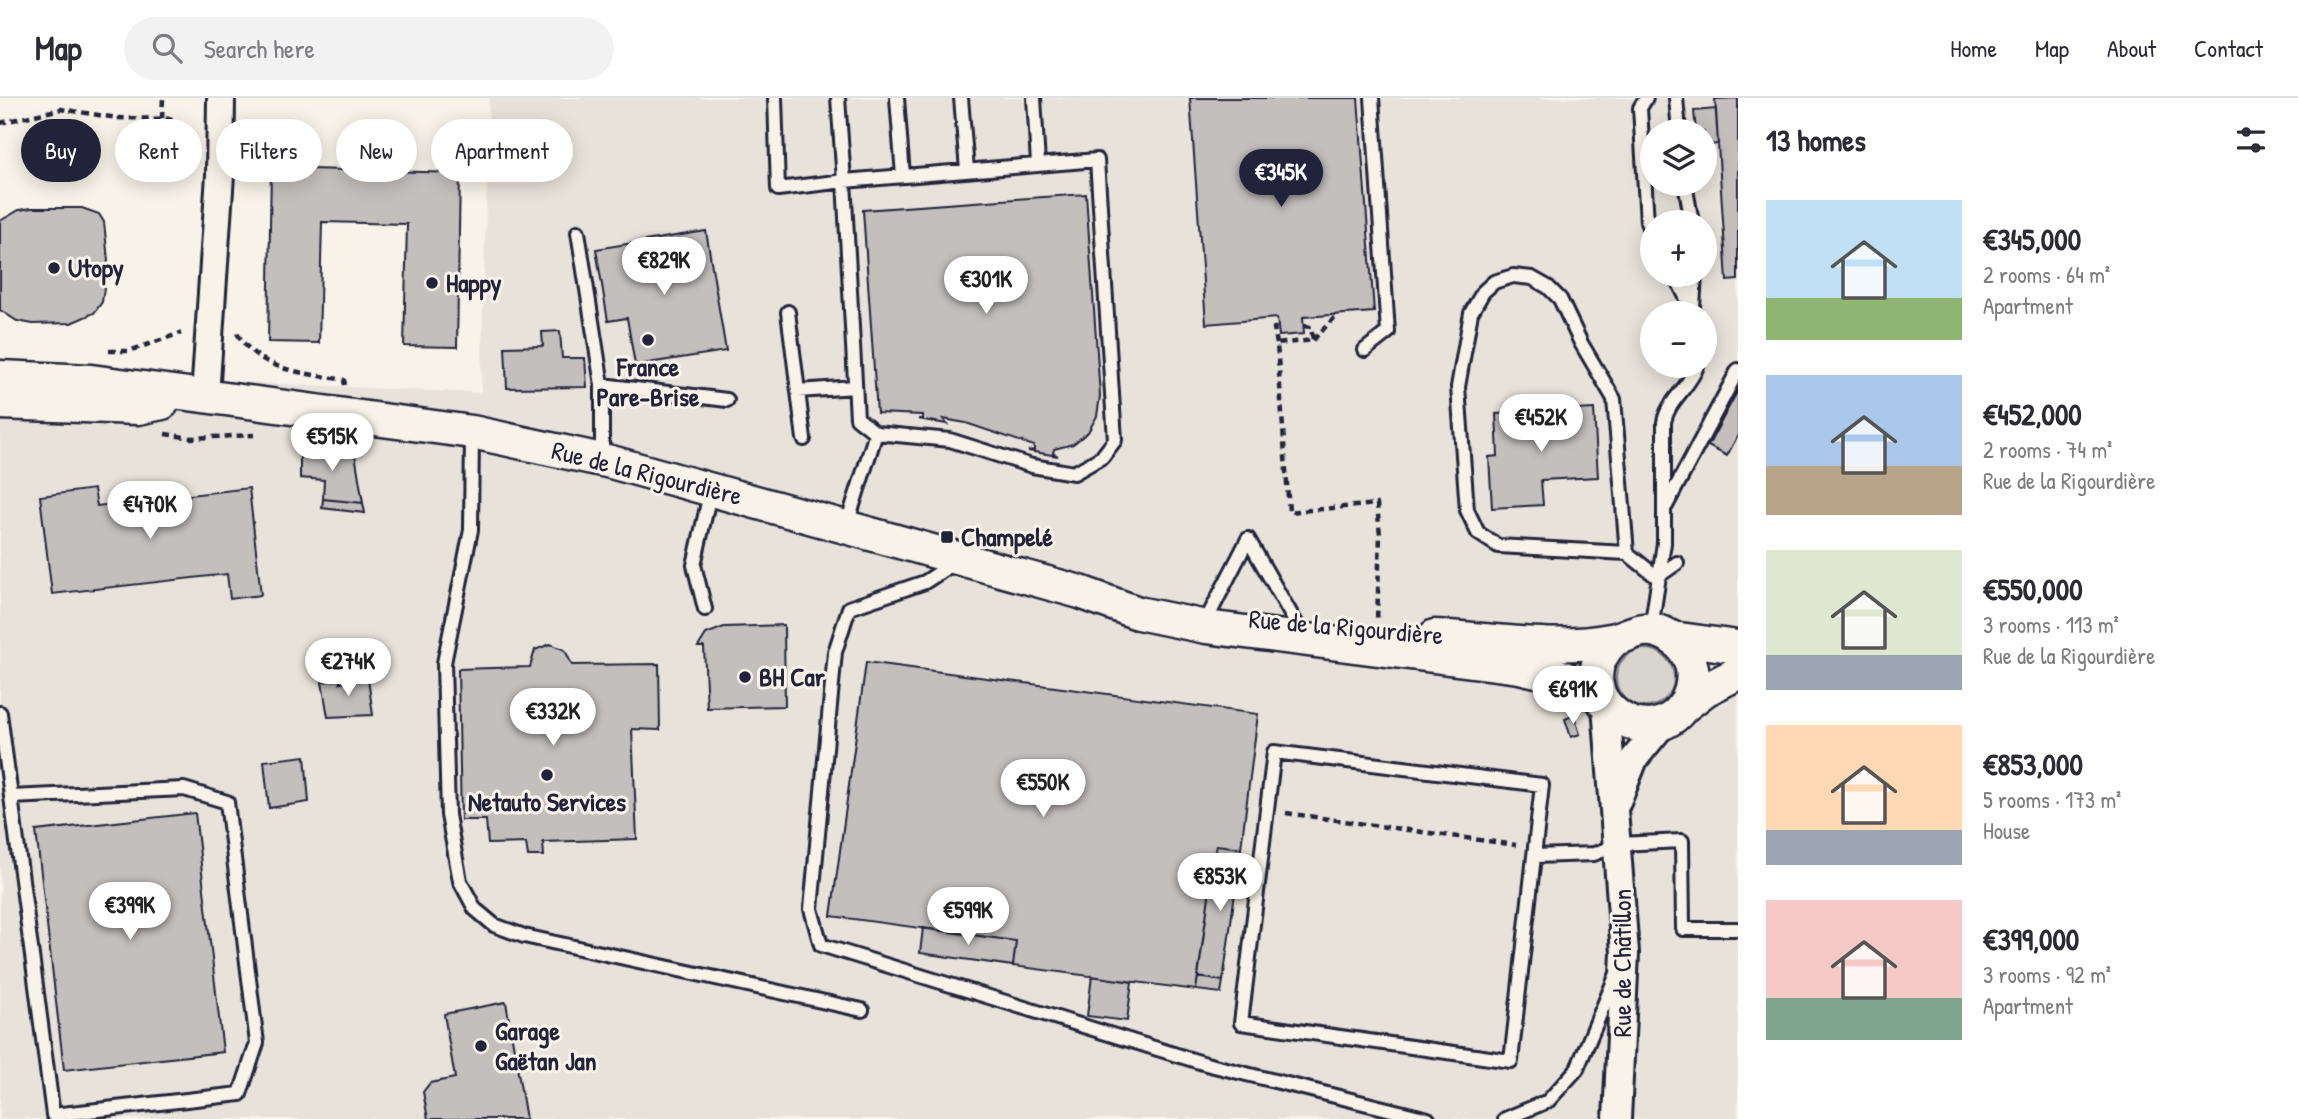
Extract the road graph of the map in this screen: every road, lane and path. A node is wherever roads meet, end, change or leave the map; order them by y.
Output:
1 (163, 98) edge
2 (221, 98) edge
3 (775, 98) edge
4 (838, 98) edge
5 (897, 98) edge
6 (961, 98) edge
7 (1034, 98) edge
8 (1372, 98) edge
9 (1646, 98) edge
10 (1676, 98) edge
11 (162, 118) junction
12 (174, 119) dead end
13 (1678, 119) edge
14 (0, 123) edge
15 (1038, 164) junction
16 (967, 170) junction
17 (903, 176) junction
18 (844, 181) junction
19 (1646, 210) edge
20 (578, 232) dead end
21 (788, 312) dead end
22 (1338, 314) dead end
23 (1304, 327) dead end
24 (1278, 328) dead end
25 (1313, 341) junction
26 (1277, 344) junction
27 (1365, 350) dead end
28 (1738, 370) edge
29 (0, 377) edge
30 (1690, 378) edge
31 (602, 385) junction
32 (855, 387) junction
33 (798, 391) junction
34 (205, 396) junction
35 (727, 400) dead end
36 (0, 403) edge
37 (472, 432) junction
38 (876, 433) junction
39 (804, 439) dead end
40 (602, 460) junction
41 (711, 489) junction
42 (1665, 509) junction
43 (846, 527) junction
44 (1627, 552) junction
45 (960, 559) junction
46 (1677, 563) dead end
47 (1657, 577) junction
48 (1080, 592) junction
49 (705, 608) dead end
50 (1210, 613) junction
51 (1297, 625) junction
52 (1377, 631) junction
53 (1661, 634) junction
54 (1614, 640) junction
55 (1738, 647) edge
56 (1738, 673) edge
57 (1603, 701) junction
58 (0, 713) edge
59 (1674, 714) junction
60 (11, 797) junction
61 (1616, 808) junction
62 (1268, 811) junction
63 (1619, 844) junction
64 (1535, 850) junction
65 (1738, 929) edge
66 (1625, 953) junction
67 (862, 1010) dead end
68 (1428, 1119) edge
69 (1505, 1119) edge
70 (1617, 1119) edge

1 - 11 path
2 - 34 street
3 - 18 lane
4 - 18 lane
5 - 17 lane
6 - 16 lane
7 - 15 lane
8 - 27 lane
9 - 19 lane
10 - 13 lane
11 - 12 path
11 - 14 path
15 - 16 lane
15 - 38 lane
16 - 17 lane
17 - 18 lane
18 - 32 lane
20 - 31 lane
21 - 33 lane
22 - 25 path
23 - 25 path
24 - 26 path
25 - 26 path
26 - 52 path
28 - 42 lane
29 - 34 street, Rue de la Rigourdière
30 - 42 lane
31 - 35 lane
31 - 40 lane
32 - 33 lane
32 - 38 lane
33 - 39 lane
34 - 36 street, Rue de la Rigourdière
34 - 37 street, Rue de la Rigourdière
37 - 40 street, Rue de la Rigourdière
37 - 67 lane
38 - 43 lane
40 - 41 street, Rue de la Rigourdière
41 - 43 street, Rue de la Rigourdière
41 - 49 lane
42 - 47 lane
43 - 45 street, Rue de la Rigourdière
44 - 44 lane
44 - 47 lane
45 - 48 street, Rue de la Rigourdière
45 - 68 lane
46 - 47 lane
47 - 53 lane
48 - 50 street, Rue de la Rigourdière
48 - 57 street, Rue de la Rigourdière
50 - 51 street, Rue de la Rigourdière
50 - 51 lane
51 - 52 street, Rue de la Rigourdière
52 - 54 street, Rue de la Rigourdière
53 - 54 street
53 - 55 street
53 - 59 street
54 - 57 street
56 - 59 street
57 - 59 street
57 - 61 street, Rue de Châtillon
58 - 60 lane
59 - 61 street, Rue de Châtillon
60 - 60 lane
61 - 63 street, Rue de Châtillon
62 - 64 path
62 - 64 lane
62 - 64 lane
63 - 64 lane
63 - 65 lane
63 - 66 street, Rue de Châtillon
66 - 69 lane
66 - 70 street, Rue de Châtillon

